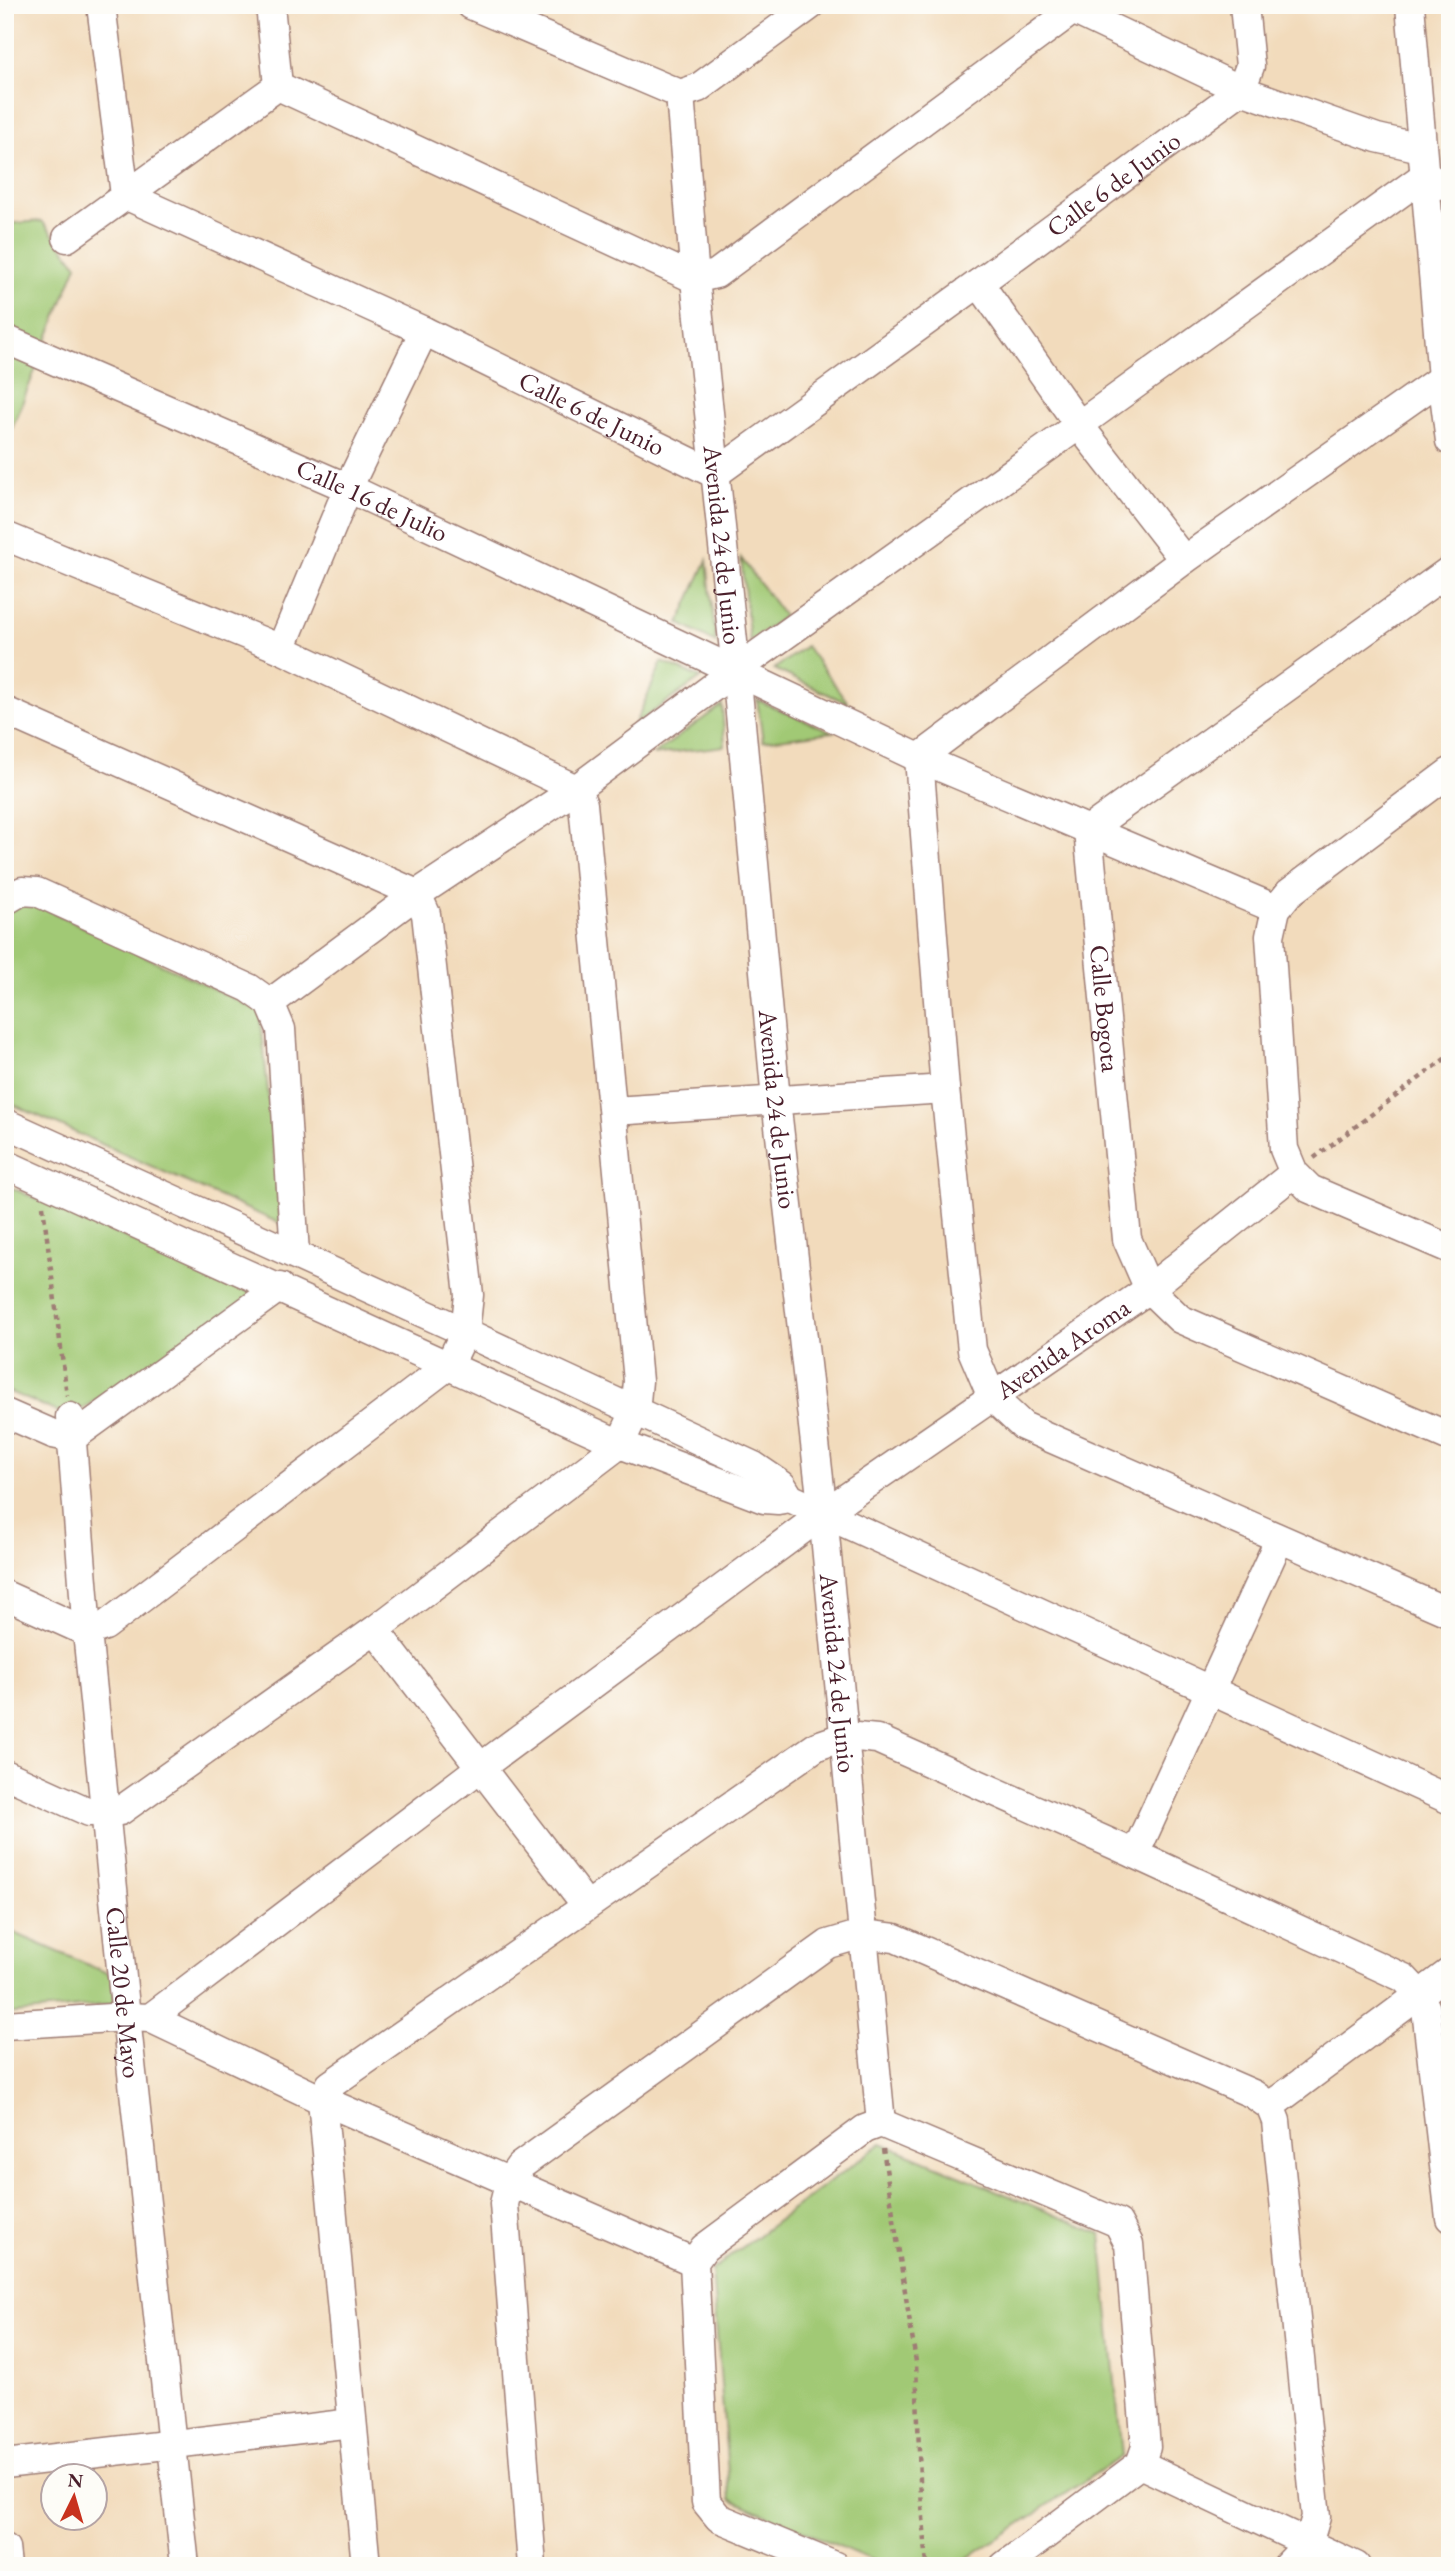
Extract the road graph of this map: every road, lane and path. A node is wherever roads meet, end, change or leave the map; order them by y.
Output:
1 (101, 5) edge
2 (270, 5) edge
3 (471, 5) edge
4 (811, 5) edge
5 (1244, 5) edge
6 (1410, 5) edge
7 (1074, 8) edge
8 (278, 86) junction
9 (1241, 90) junction
10 (680, 93) junction
11 (1438, 174) edge
12 (125, 195) junction
13 (67, 238) dead end
14 (695, 279) junction
15 (979, 283) junction
16 (424, 331) junction
17 (5, 338) edge
18 (1446, 380) edge
19 (1079, 425) junction
20 (1450, 441) edge
21 (715, 474) junction
22 (348, 488) junction
23 (5, 536) edge
24 (1184, 560) junction
25 (1450, 570) edge
26 (281, 649) junction
27 (736, 670) junction
28 (5, 711) edge
29 (919, 758) junction
30 (1450, 772) edge
31 (576, 789) junction
32 (1088, 830) junction
33 (417, 894) junction
34 (5, 901) edge
35 (1276, 909) junction
36 (270, 1003) junction
37 (1450, 1055) edge
38 (946, 1089) junction
39 (776, 1100) junction
40 (614, 1111) junction
41 (5, 1124) edge
42 (5, 1164) edge
43 (1294, 1172) junction
44 (40, 1180) junction
45 (1450, 1249) edge
46 (295, 1254) junction
47 (280, 1287) junction
48 (1149, 1289) junction
49 (466, 1332) junction
50 (449, 1365) junction
51 (992, 1397) junction
52 (635, 1412) junction
53 (5, 1413) edge
54 (71, 1428) junction
55 (1450, 1437) edge
56 (620, 1444) junction
57 (790, 1498) junction
58 (823, 1514) junction
59 (1279, 1540) junction
60 (5, 1595) edge
61 (1450, 1613) edge
62 (375, 1630) junction
63 (87, 1632) junction
64 (1210, 1691) junction
65 (846, 1736) junction
66 (481, 1767) junction
67 (5, 1774) edge
68 (1450, 1800) edge
69 (106, 1812) junction
70 (1135, 1854) junction
71 (586, 1905) junction
72 (862, 1934) junction
73 (1450, 1972) edge
74 (1419, 1994) junction
75 (138, 2017) junction
76 (5, 2025) edge
77 (321, 2099) junction
78 (1270, 2106) junction
79 (881, 2123) junction
80 (510, 2180) junction
81 (1450, 2218) edge
82 (694, 2262) junction
83 (352, 2423) junction
84 (171, 2442) junction
85 (5, 2463) edge
86 (1140, 2463) junction
87 (1308, 2544) junction
88 (5, 2548) edge
89 (7, 2566) edge
90 (185, 2566) edge
91 (366, 2566) edge
92 (532, 2566) edge
93 (835, 2566) edge
94 (927, 2566) edge
95 (1004, 2566) edge
96 (1287, 2566) edge
97 (1356, 2566) edge

1 - 12 street
2 - 8 street
3 - 10 street
4 - 10 street
5 - 9 street
6 - 11 street
7 - 9 street
7 - 14 street
8 - 12 street
8 - 14 street
9 - 11 street
9 - 15 street, Calle 6 de Junio
10 - 14 street, Avenida 24 de Junio
11 - 18 street
11 - 19 street
12 - 13 street
12 - 16 street, Calle 6 de Junio
14 - 21 street, Avenida 24 de Junio
15 - 19 street
15 - 21 street, Calle 6 de Junio
16 - 21 street, Calle 6 de Junio
16 - 22 street
17 - 22 street, Calle 16 de Julio
18 - 20 street
18 - 24 street
19 - 24 street
19 - 27 street
21 - 27 street, Avenida 24 de Junio
22 - 26 street
22 - 27 street, Calle 16 de Julio
23 - 26 street
24 - 29 street
25 - 32 street
26 - 31 street
27 - 29 street, Calle 16 de Julio
27 - 31 street
27 - 39 street, Avenida 24 de Junio
28 - 33 street
29 - 32 street, Calle 16 de Julio
29 - 38 street
30 - 35 street
31 - 33 street
31 - 40 street
32 - 35 street, Calle 16 de Julio
32 - 48 street, Calle Bogota
33 - 36 street
33 - 49 street
34 - 36 street
35 - 43 street
36 - 46 street
37 - 43 path
38 - 39 street
38 - 51 street
39 - 40 street
39 - 58 street, Avenida 24 de Junio
40 - 52 street
41 - 46 street
42 - 44 street
43 - 45 street
43 - 48 street, Avenida Aroma
44 - 47 street
44 - 54 path
46 - 49 street
47 - 50 street
47 - 54 street
48 - 51 street, Avenida Aroma
48 - 55 street, Calle Bogota
49 - 50 street
49 - 52 street
50 - 56 street
50 - 63 street
51 - 58 street, Avenida Aroma
51 - 59 street
52 - 56 street
52 - 57 street
53 - 54 street
54 - 63 street, Calle 20 de Mayo
56 - 57 street
56 - 62 street
57 - 58 street
58 - 64 street
58 - 65 street, Avenida 24 de Junio
58 - 66 street, Avenida Aroma
59 - 61 street
59 - 64 street
60 - 63 street
62 - 66 street
62 - 69 street
63 - 69 street, Calle 20 de Mayo
64 - 68 street
64 - 70 street
65 - 70 street
65 - 71 street
65 - 72 street, Avenida 24 de Junio
66 - 71 street
66 - 75 street, Avenida Aroma
67 - 69 street
69 - 75 street, Calle 20 de Mayo
70 - 74 street
71 - 77 street
72 - 78 street
72 - 79 street, Avenida 24 de Junio
72 - 80 street
73 - 74 street
74 - 78 street
74 - 81 street
75 - 76 street
75 - 77 street
75 - 84 street, Calle 20 de Mayo
77 - 80 street
77 - 83 street
78 - 87 street
79 - 82 street
79 - 86 street
79 - 94 path
80 - 82 street
80 - 92 street
82 - 93 street
83 - 84 street
83 - 91 street
84 - 85 street
84 - 90 street, Calle 20 de Mayo
86 - 87 street
86 - 95 street
87 - 96 street
87 - 97 street
88 - 89 street

